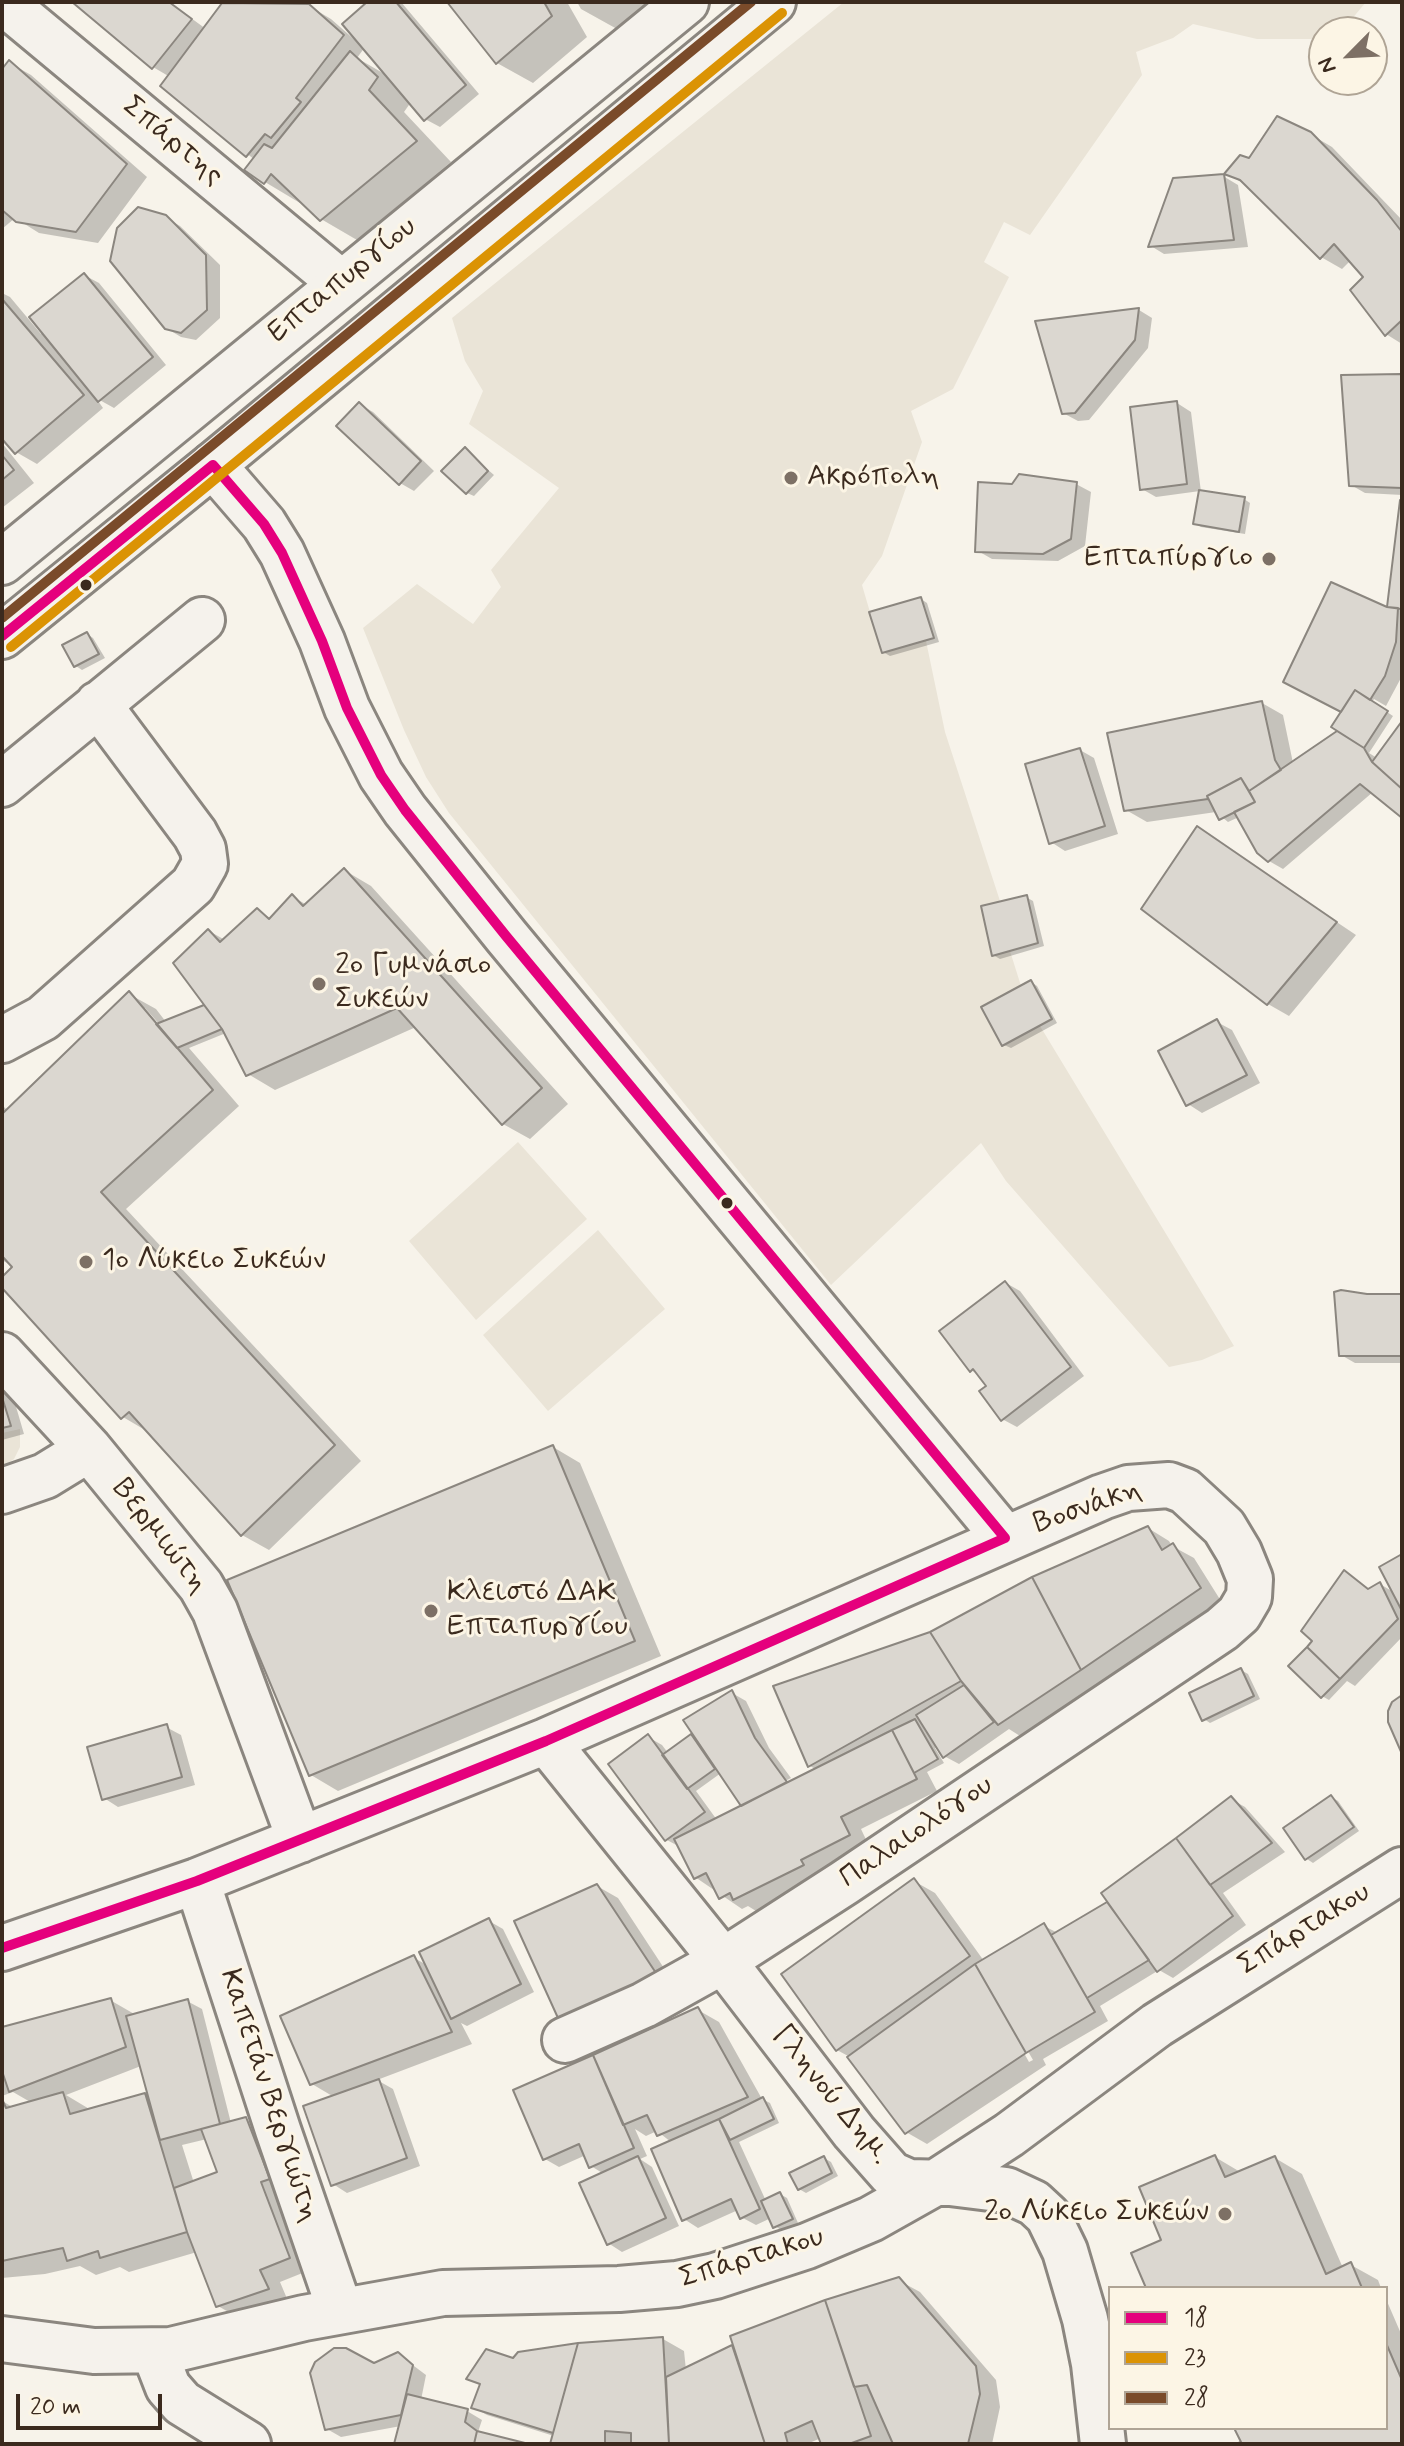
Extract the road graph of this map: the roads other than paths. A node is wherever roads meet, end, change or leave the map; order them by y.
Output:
1 (3, 2) edge
2 (686, 2) edge
3 (773, 2) edge
4 (341, 283) junction
5 (213, 465) junction
6 (2, 562) edge
7 (202, 620) dead end
8 (2, 636) edge
9 (98, 704) junction
10 (2, 784) edge
11 (2, 1040) edge
12 (2, 1355) edge
13 (89, 1449) junction
14 (2, 1491) edge
15 (1005, 1538) junction
16 (1249, 1597) joint
17 (546, 1741) junction
18 (300, 1840) junction
19 (1402, 1870) edge
20 (197, 1881) junction
21 (2, 1948) edge
22 (723, 1961) junction
23 (565, 2040) dead end
24 (935, 2183) junction
25 (340, 2310) junction
26 (2, 2339) edge
27 (154, 2351) junction
28 (248, 2444) edge
29 (1103, 2444) edge

1 - 4 street, Σπάρτης
2 - 4 street, Επταπυργίου
3 - 5 street, Επταπυργίου
4 - 6 street, Επταπυργίου
5 - 8 street, Επταπυργίου
5 - 15 street, Βοσνάκη
7 - 9 street
9 - 10 street
9 - 11 street
12 - 13 street, Βερμιώτη
13 - 14 street
13 - 18 street, Βερμιώτη
15 - 16 street, Βοσνάκη
15 - 17 street, Βοσνάκη
16 - 22 street, Παλαιολόγου
17 - 18 street, Βοσνάκη
17 - 22 street, Γληνού Δημ.
18 - 20 street, Βοσνάκη
19 - 24 street, Σπάρτακου
20 - 21 street, Βοσνάκη
20 - 25 street, Καπετάν Βεργιώτη
22 - 23 street, Παλαιολόγου
22 - 24 street, Γληνού Δημ.
24 - 25 street, Σπάρτακου
24 - 29 street, Γληνού Δημ.
25 - 27 street, Σπάρτακου
26 - 27 street, Σπάρτακου
27 - 28 street

